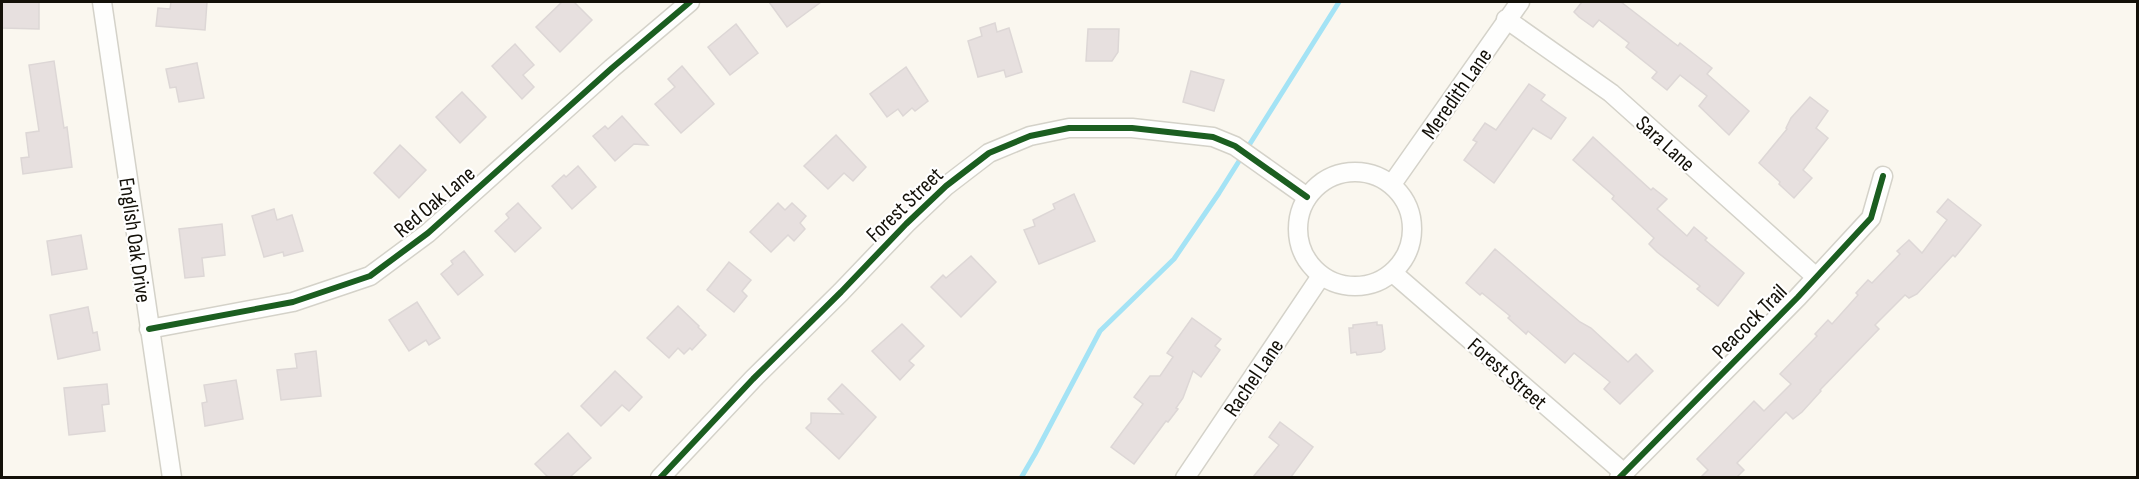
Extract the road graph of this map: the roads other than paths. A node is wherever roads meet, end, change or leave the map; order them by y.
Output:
1 (102, 2) edge
2 (690, 2) edge
3 (1520, 2) edge
4 (1506, 20) junction
5 (1883, 176) dead end
6 (1392, 184) junction
7 (1307, 197) junction
8 (1393, 273) junction
9 (1321, 276) junction
10 (1816, 277) junction
11 (149, 329) junction
12 (1622, 475) edge
13 (172, 477) edge
14 (660, 477) edge
15 (1185, 477) edge

1 - 11 street, English Oak Drive
2 - 11 street, Red Oak Lane
3 - 4 street, Meredith Lane
4 - 6 street, Meredith Lane
4 - 10 street, Sara Lane
5 - 10 street, Peacock Trail
6 - 7 street
6 - 8 street
7 - 9 street
7 - 14 street, Forest Street
8 - 9 street
8 - 12 street, Forest Street
9 - 15 street, Rachel Lane
10 - 12 street, Peacock Trail
11 - 13 street, English Oak Drive

